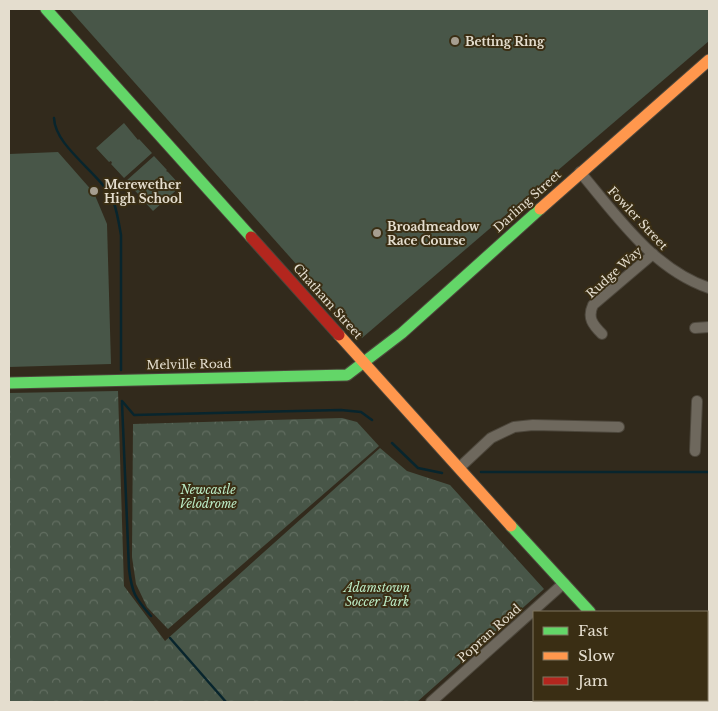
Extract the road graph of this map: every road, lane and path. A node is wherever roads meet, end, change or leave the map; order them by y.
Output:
1 (46, 9) edge
2 (709, 60) edge
3 (580, 172) junction
4 (653, 254) junction
5 (709, 288) edge
6 (695, 328) dead end
7 (709, 328) edge
8 (602, 334) dead end
9 (365, 363) junction
10 (9, 383) edge
11 (697, 401) dead end
12 (697, 419) junction
13 (709, 419) edge
14 (619, 428) dead end
15 (695, 451) dead end
16 (459, 468) junction
17 (564, 583) junction
18 (589, 611) edge
19 (431, 702) edge

1 - 9 street, Chatham Street
2 - 3 street, Darling Street
3 - 4 street, Fowler Street
3 - 9 street, Darling Street
4 - 5 street, Fowler Street
4 - 8 street, Rudge Way
6 - 7 street
9 - 10 street, Melville Road
9 - 16 street, Chatham Street
11 - 12 street
12 - 13 street
12 - 15 street
14 - 16 street
16 - 17 street, Chatham Street
17 - 18 street, Chatham Street
17 - 19 street, Popran Road

